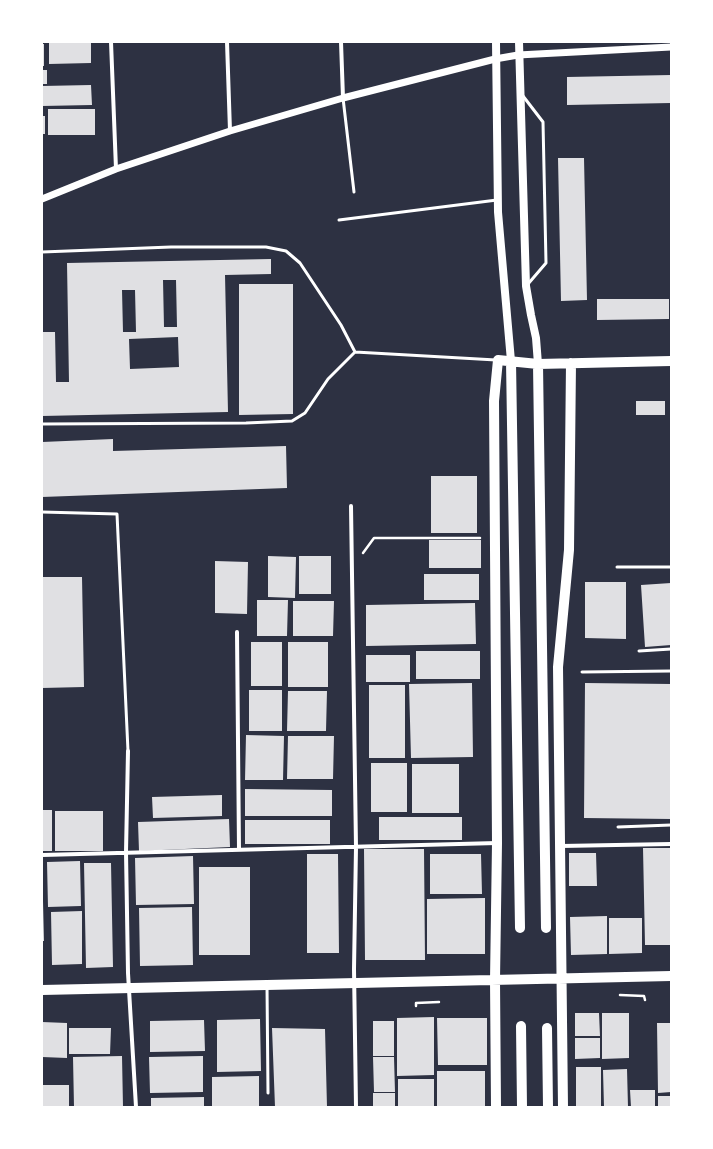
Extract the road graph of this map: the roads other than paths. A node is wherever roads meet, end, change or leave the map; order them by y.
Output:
1 (111, 42) edge
2 (227, 42) edge
3 (341, 42) edge
4 (496, 42) edge
5 (519, 42) edge
6 (671, 47) edge
7 (518, 55) junction
8 (495, 59) junction
9 (520, 92) junction
10 (343, 98) junction
11 (230, 131) junction
12 (116, 169) junction
13 (354, 192) dead end
14 (42, 200) edge
15 (498, 200) junction
16 (339, 220) dead end
17 (42, 252) edge
18 (526, 286) junction
19 (355, 352) junction
20 (498, 360) junction
21 (511, 361) junction
22 (671, 361) edge
23 (571, 363) junction
24 (538, 364) junction
25 (42, 424) edge
26 (350, 506) dead end
27 (42, 512) edge
28 (617, 567) dead end
29 (671, 567) edge
30 (237, 632) dead end
31 (671, 649) edge
32 (639, 651) dead end
33 (671, 671) edge
34 (582, 672) dead end
35 (128, 751) joint
36 (671, 826) edge
37 (618, 828) dead end
38 (497, 844) junction
39 (671, 844) edge
40 (561, 846) junction
41 (356, 847) junction
42 (239, 850) junction
43 (126, 852) junction
44 (42, 855) edge
45 (520, 928) dead end
46 (546, 928) dead end
47 (671, 976) edge
48 (562, 978) junction
49 (495, 980) junction
50 (355, 983) junction
51 (267, 985) junction
52 (129, 988) junction
53 (42, 990) edge
54 (521, 1026) dead end
55 (547, 1028) dead end
56 (268, 1093) dead end
57 (136, 1107) edge
58 (356, 1107) edge
59 (496, 1107) edge
60 (522, 1107) edge
61 (548, 1107) edge
62 (563, 1107) edge

1 - 12 street
2 - 11 street
3 - 10 street
4 - 8 main road
5 - 7 main road
6 - 7 street
7 - 8 street
7 - 9 main road
8 - 10 street
8 - 15 main road
9 - 18 main road
9 - 18 lane
10 - 11 street
10 - 13 lane
11 - 12 street
12 - 14 street
15 - 16 lane
15 - 21 main road
17 - 19 lane
18 - 24 main road
19 - 20 lane
19 - 25 lane
20 - 21 main road
20 - 38 main road
21 - 24 main road
21 - 45 main road
22 - 23 main road
23 - 24 main road
23 - 40 main road
24 - 46 main road
26 - 41 street
27 - 35 lane
28 - 29 lane
30 - 42 street
31 - 32 lane
33 - 34 lane
35 - 43 street
36 - 37 lane
38 - 41 street
38 - 49 main road
39 - 40 street
40 - 48 main road
41 - 42 street
41 - 50 street
42 - 43 street
43 - 44 street
43 - 52 street
47 - 48 main road
48 - 49 main road
48 - 62 main road
49 - 50 main road
49 - 59 main road
50 - 51 main road
50 - 58 street
51 - 52 main road
51 - 56 lane
52 - 53 main road
52 - 57 street
54 - 60 main road
55 - 61 main road

